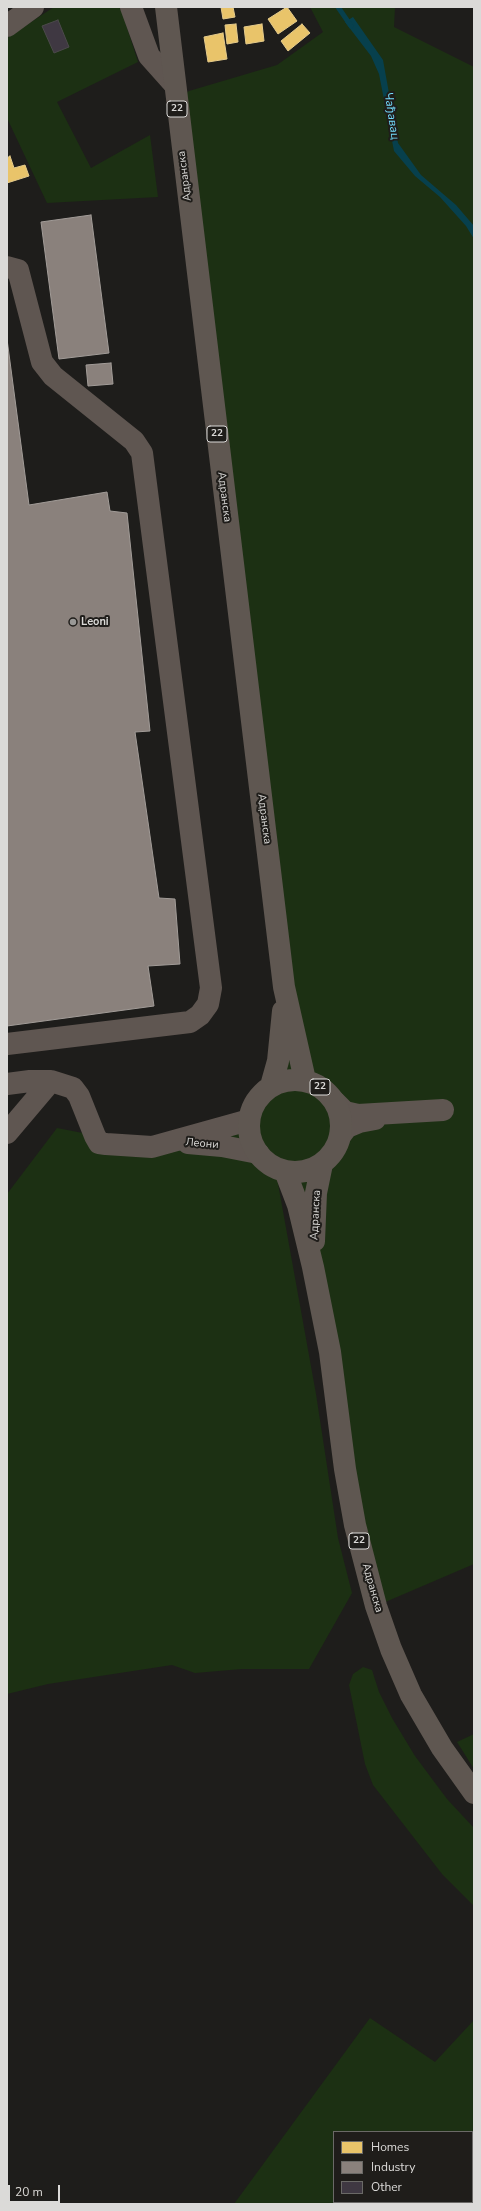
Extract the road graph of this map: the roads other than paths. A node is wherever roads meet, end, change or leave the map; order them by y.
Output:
1 (33, 7) edge
2 (131, 7) edge
3 (166, 7) edge
4 (7, 26) edge
5 (174, 84) junction
6 (7, 267) edge
7 (284, 987) junction
8 (7, 1044) edge
9 (305, 1080) junction
10 (51, 1081) junction
11 (7, 1084) edge
12 (271, 1086) junction
13 (336, 1102) junction
14 (443, 1110) dead end
15 (411, 1113) junction
16 (249, 1120) junction
17 (7, 1133) edge
18 (340, 1136) junction
19 (174, 1142) junction
20 (258, 1154) junction
21 (322, 1164) junction
22 (286, 1171) junction
23 (313, 1266) junction
24 (474, 1793) edge

1 - 4 street
2 - 5 street
3 - 5 main road, Адранска / 22
5 - 7 main road, Адранска / 22
6 - 8 street
7 - 9 main road, Адранска / 22
7 - 12 main road, Адранска / 22
9 - 12 main road, 22
9 - 13 main road, 22
10 - 11 street
10 - 17 street
10 - 19 street
12 - 16 main road, 22
13 - 15 street
13 - 18 main road, 22
14 - 15 street
15 - 18 street
16 - 19 street, Леони
16 - 20 main road
18 - 21 main road, 22
19 - 20 street, Леони
20 - 22 main road, 22
21 - 22 main road, 22
21 - 23 main road, Адранска / 22
22 - 23 main road, Адранска / 22
23 - 24 main road, Адранска / 22

